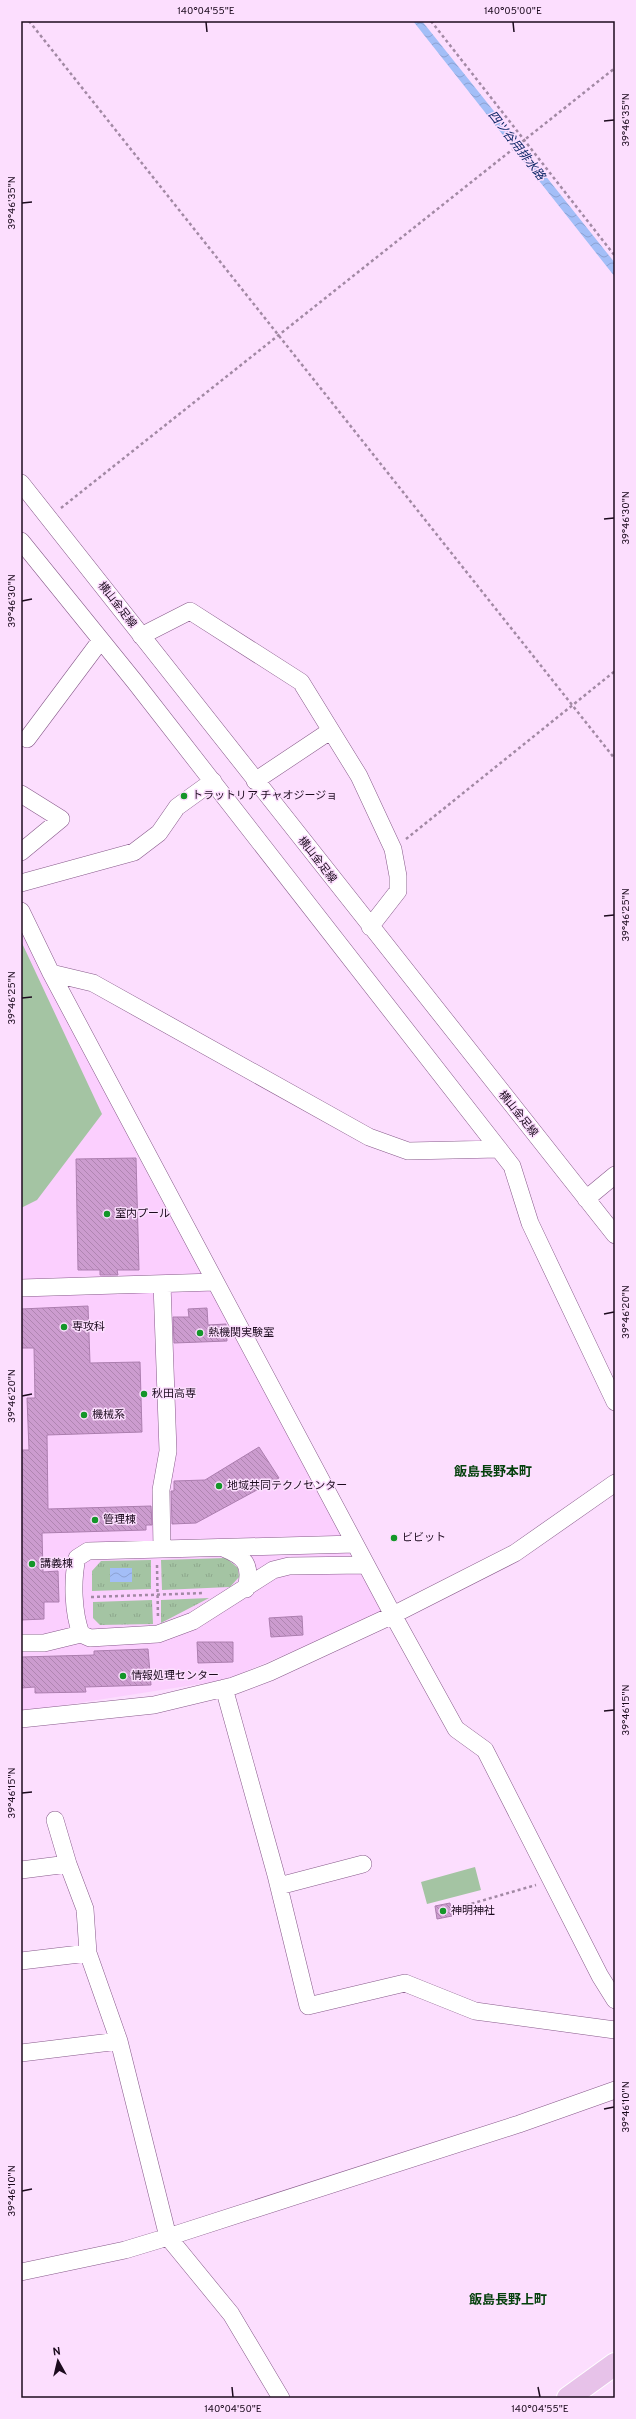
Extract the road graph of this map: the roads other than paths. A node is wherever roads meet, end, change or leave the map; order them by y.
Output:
1 (23, 491) edge
2 (21, 541) edge
3 (141, 636) junction
4 (101, 640) junction
5 (330, 731) junction
6 (27, 739) dead end
7 (213, 781) junction
8 (255, 781) junction
9 (21, 794) edge
10 (21, 852) edge
11 (21, 883) edge
12 (21, 911) edge
13 (370, 927) junction
14 (51, 973) junction
15 (499, 1149) junction
16 (615, 1175) edge
17 (586, 1198) junction
18 (615, 1235) edge
19 (215, 1282) junction
20 (162, 1284) junction
21 (21, 1288) edge
22 (615, 1402) edge
23 (615, 1483) edge
24 (355, 1544) junction
25 (222, 1548) junction
26 (159, 1549) junction
27 (366, 1565) junction
28 (246, 1589) junction
29 (393, 1615) junction
30 (81, 1634) junction
31 (21, 1643) edge
32 (224, 1688) junction
33 (21, 1719) edge
34 (55, 1820) dead end
35 (68, 1864) junction
36 (363, 1864) dead end
37 (21, 1870) edge
38 (279, 1886) junction
39 (88, 1953) junction
40 (21, 1961) edge
41 (615, 2000) edge
42 (615, 2030) edge
43 (118, 2041) junction
44 (21, 2053) edge
45 (615, 2090) edge
46 (168, 2237) junction
47 (21, 2272) edge
48 (615, 2364) edge
49 (281, 2398) edge
50 (568, 2398) edge

1 - 3 street, 横山金足線
2 - 4 street
3 - 5 street
3 - 8 street, 横山金足線
4 - 6 street
4 - 7 street
5 - 8 street
5 - 13 street
7 - 11 street
7 - 15 street
8 - 13 street, 横山金足線
9 - 10 street
12 - 14 street
13 - 17 street, 横山金足線
14 - 15 street
14 - 19 street
15 - 22 street
16 - 17 street
17 - 18 street, 横山金足線
19 - 20 street
19 - 24 street
20 - 21 street
20 - 26 street
23 - 29 street
24 - 25 street
24 - 27 street
25 - 26 street
25 - 28 street
26 - 30 street
27 - 28 street
27 - 29 street
28 - 30 street
29 - 32 street
29 - 41 street
30 - 31 street
32 - 33 street
32 - 38 street
34 - 35 street
35 - 37 street
35 - 39 street
36 - 38 street
38 - 42 street
39 - 40 street
39 - 43 street
43 - 44 street
43 - 46 street
45 - 46 street
46 - 47 street
46 - 49 street
48 - 50 main road

